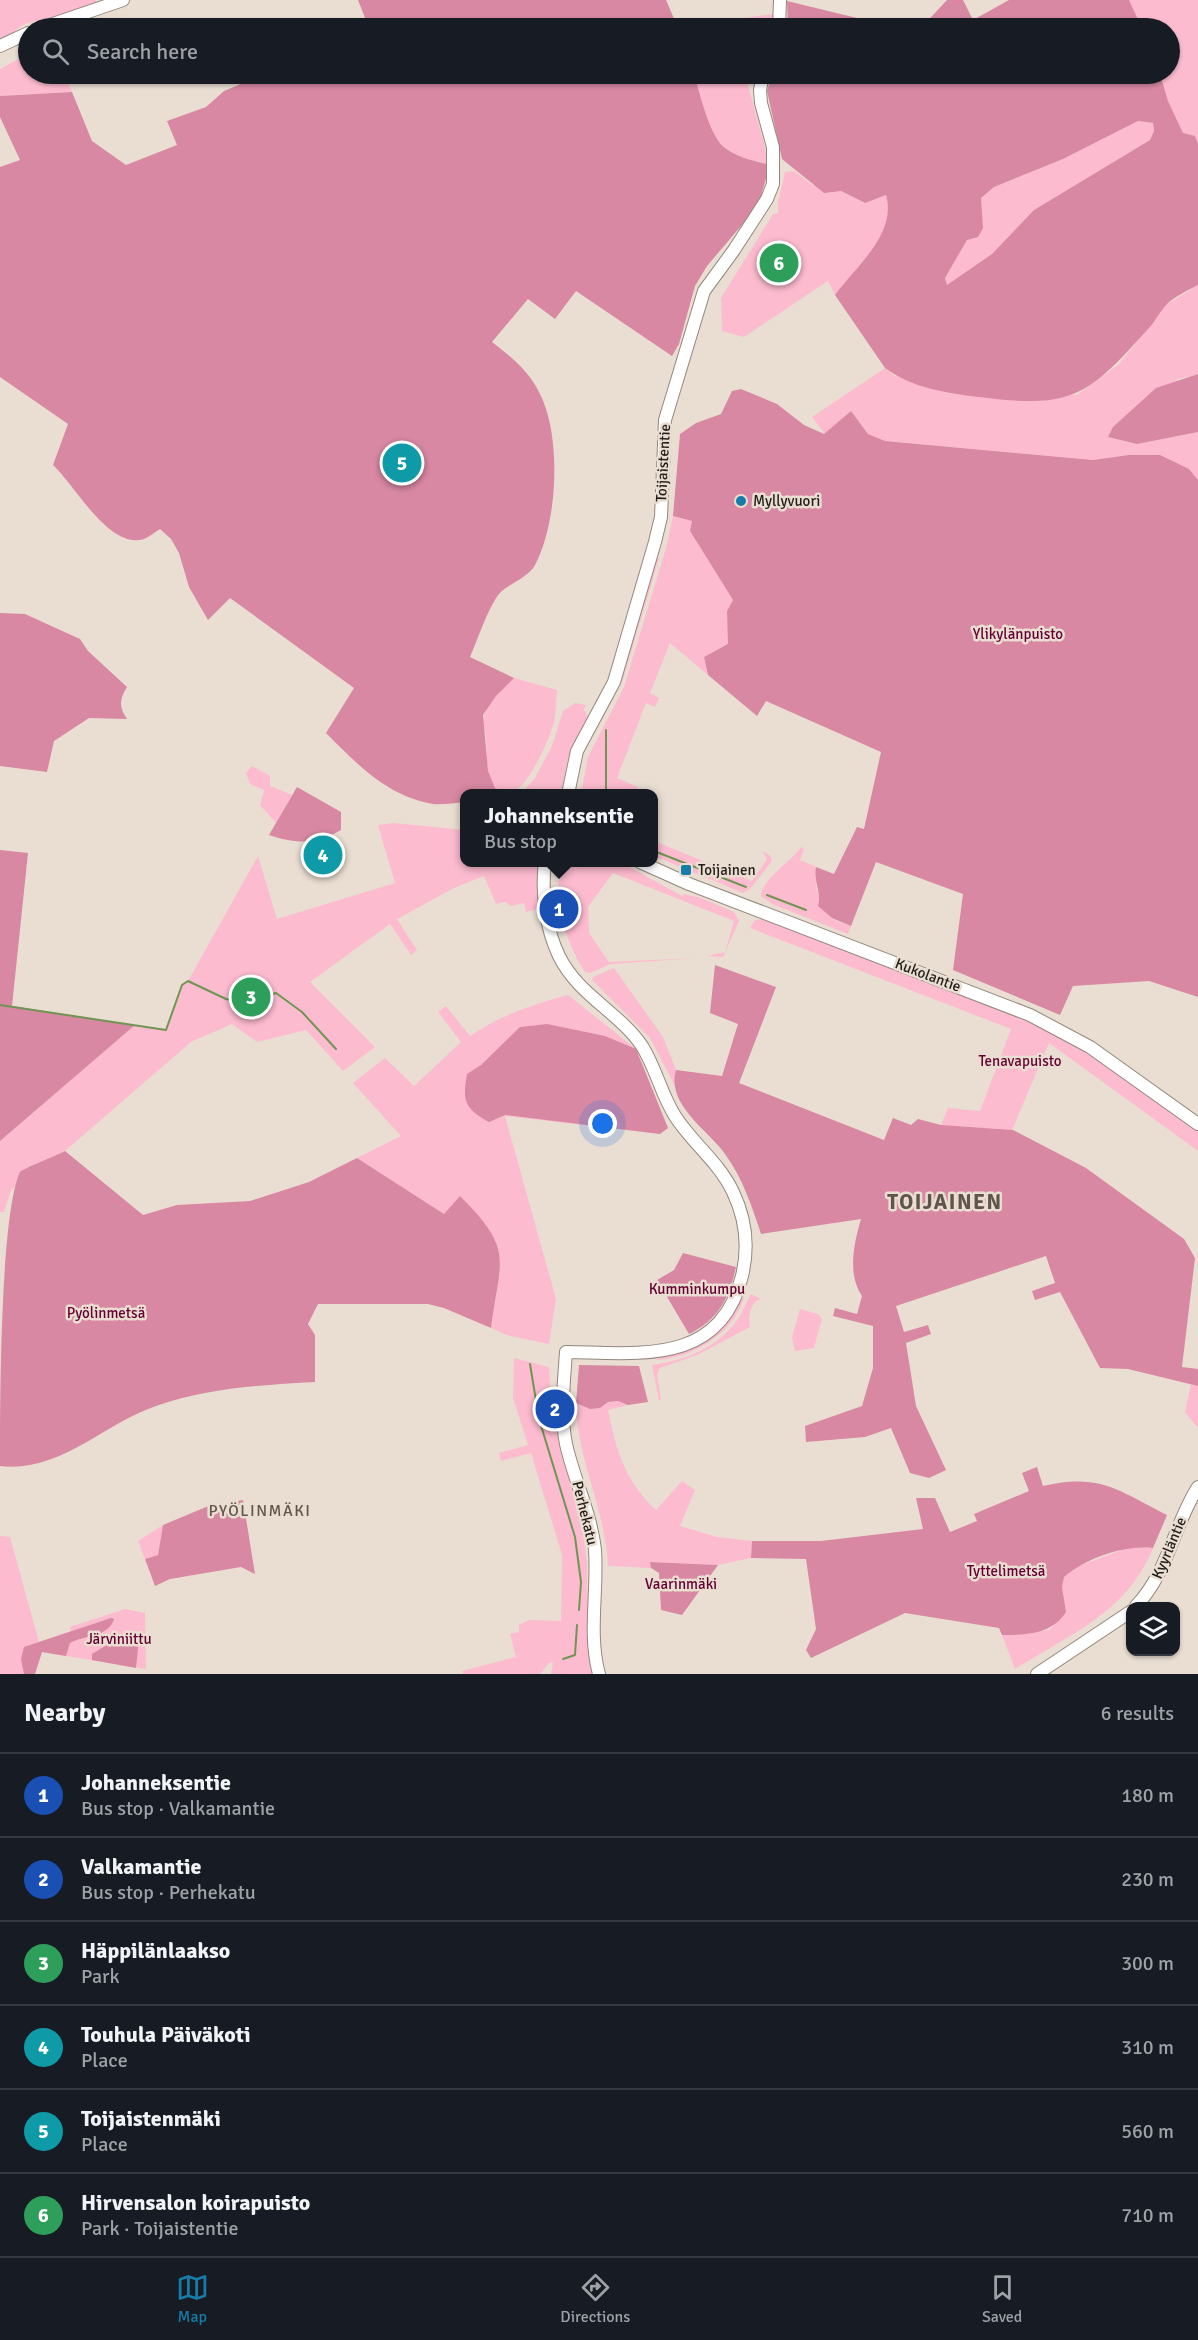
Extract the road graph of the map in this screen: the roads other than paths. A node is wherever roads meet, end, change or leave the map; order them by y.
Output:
1 (123, 0) edge
2 (780, 0) edge
3 (70, 18) edge
4 (779, 18) edge
5 (18, 38) edge
6 (0, 46) edge
7 (762, 84) edge
8 (569, 789) edge
9 (545, 867) edge
10 (652, 867) edge
11 (1198, 1124) edge
12 (1198, 1486) edge
13 (1139, 1602) edge
14 (1126, 1615) edge
15 (598, 1674) edge
16 (1036, 1674) edge

1 - 3 street
2 - 4 street
5 - 6 street
7 - 8 street, Toijaistentie
9 - 15 street, Perhekatu
10 - 11 street, Kukolantie
12 - 13 street, Kyyrläntie
14 - 16 street

